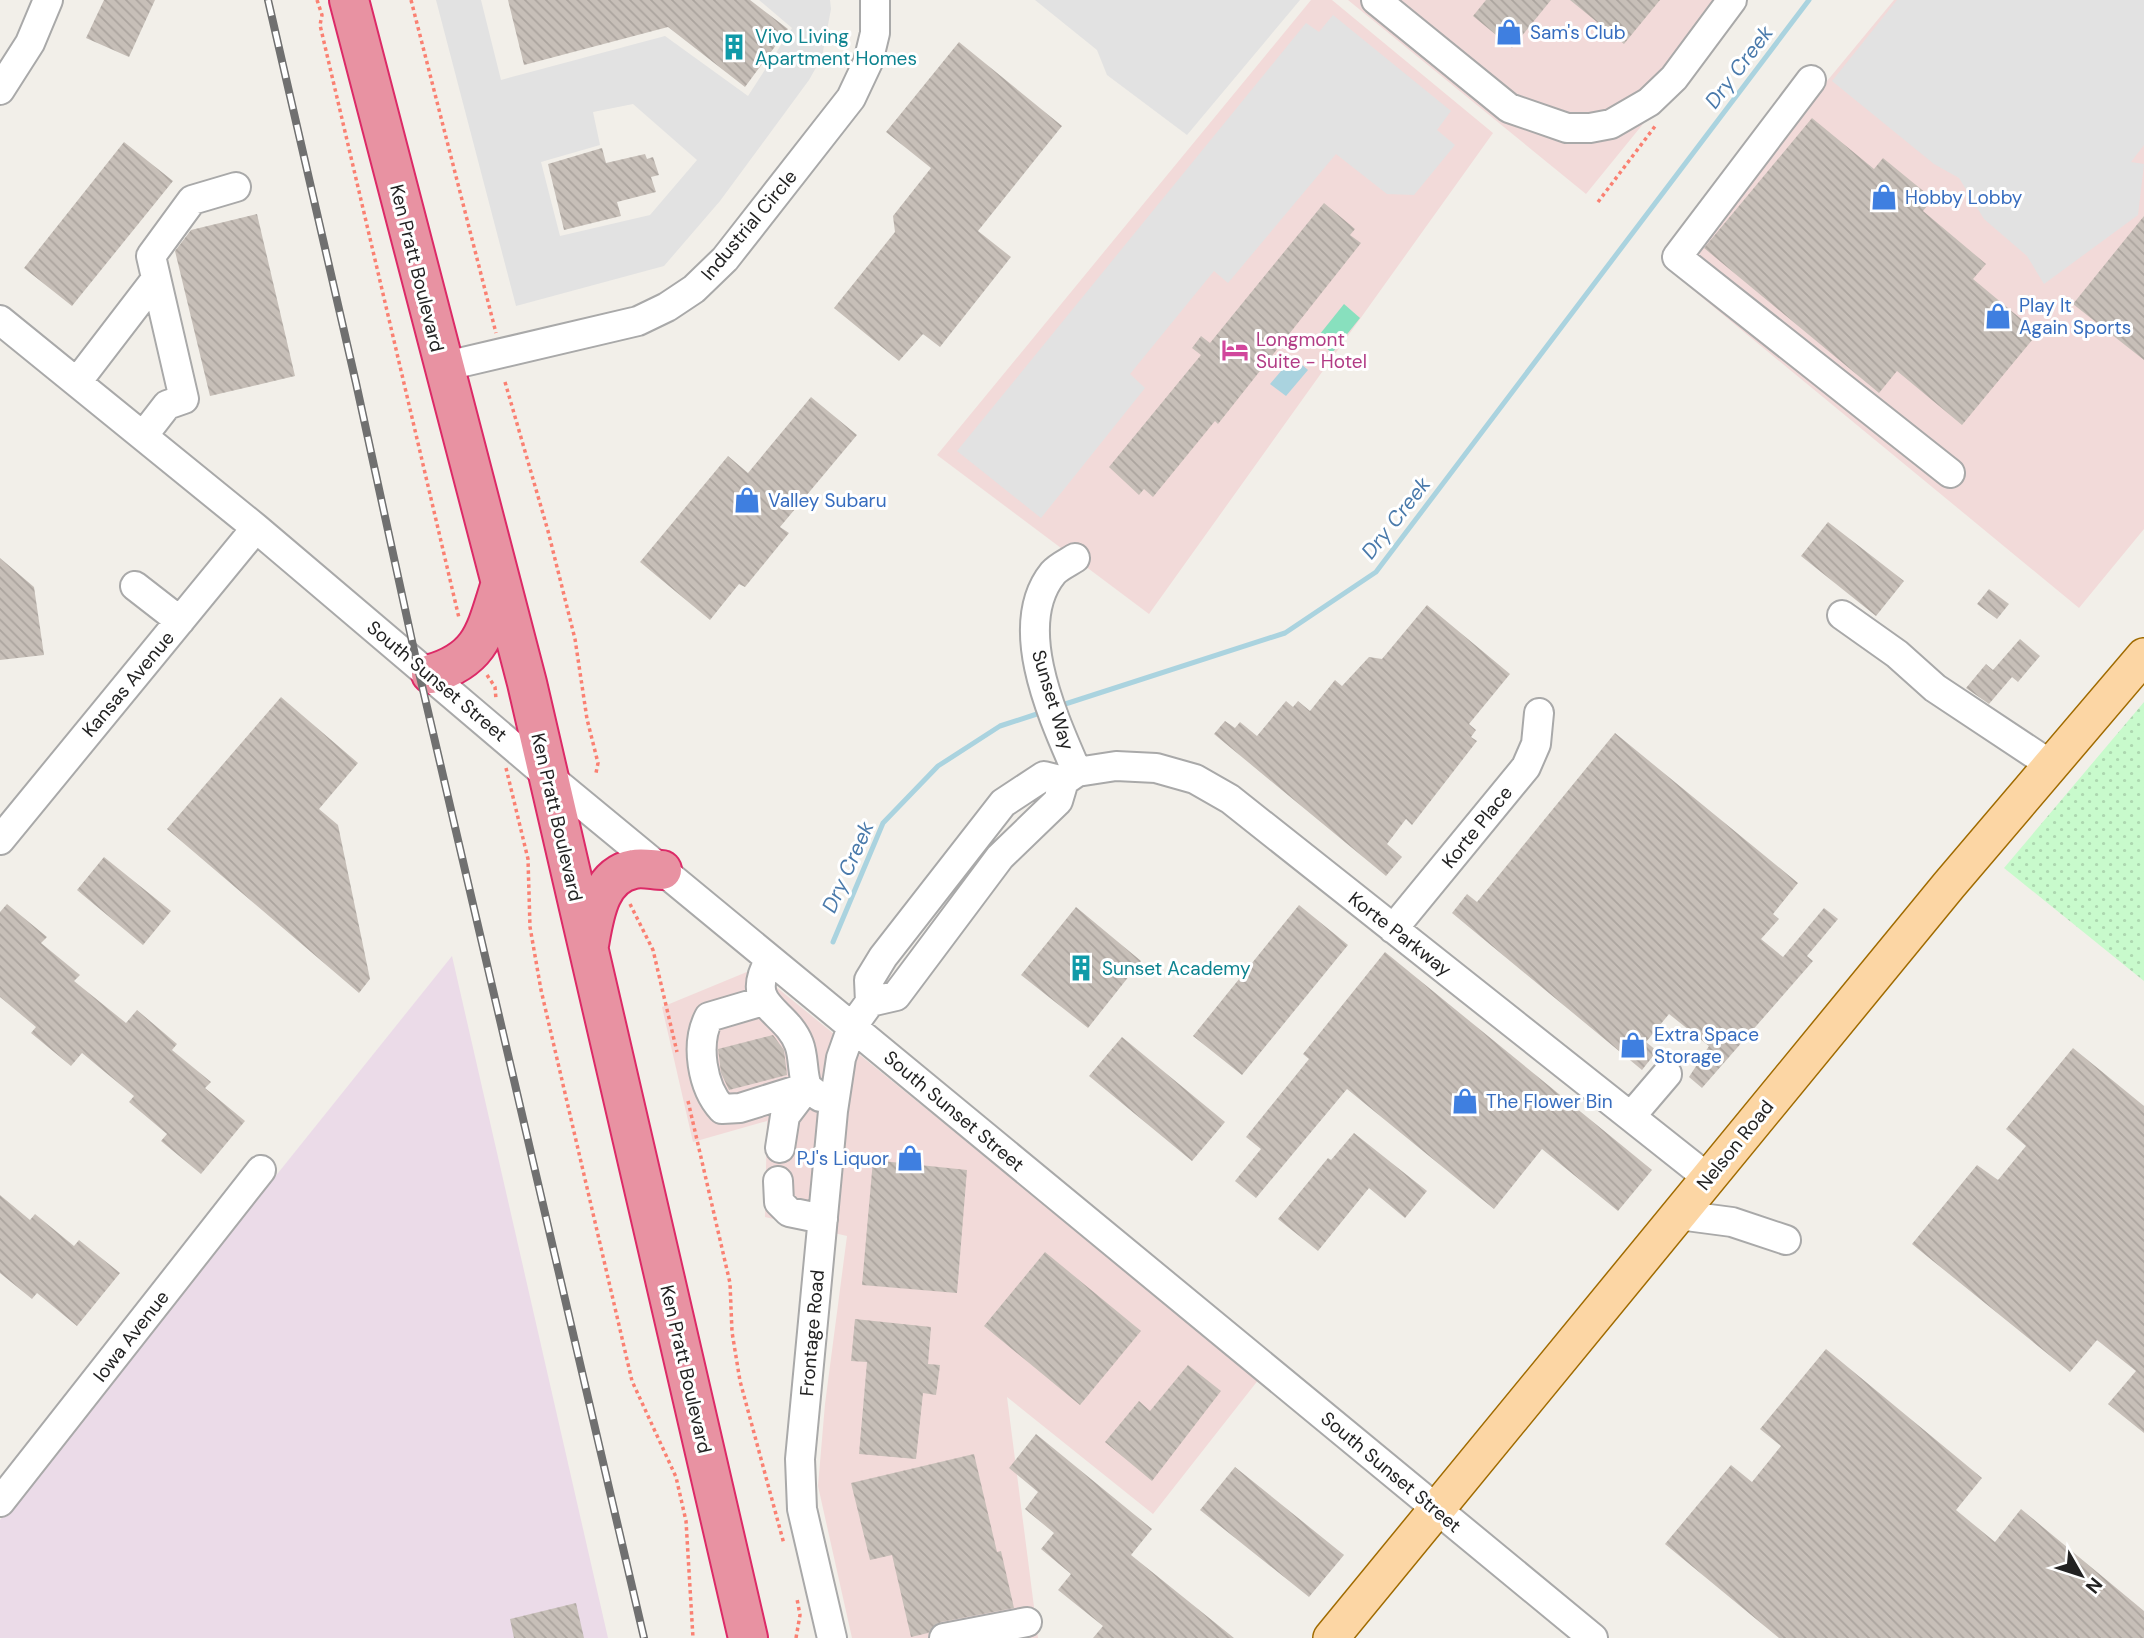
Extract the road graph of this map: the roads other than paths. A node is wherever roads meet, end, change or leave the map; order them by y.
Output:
1 (48, 0) edge
2 (349, 0) edge
3 (875, 0) edge
4 (1376, 0) edge
5 (1732, 0) edge
6 (1811, 80) dead end
7 (0, 90) edge
8 (236, 187) dead end
9 (156, 279) junction
10 (0, 320) edge
11 (442, 367) junction
12 (77, 382) junction
13 (143, 436) junction
14 (1950, 473) dead end
15 (256, 528) junction
16 (1075, 558) dead end
17 (318, 581) junction
18 (501, 583) junction
19 (135, 586) dead end
20 (1842, 615) dead end
21 (180, 621) junction
22 (396, 646) dead end
23 (2144, 656) edge
24 (431, 674) junction
25 (1539, 713) dead end
26 (2052, 765) junction
27 (548, 776) junction
28 (1070, 777) junction
29 (0, 840) edge
30 (662, 870) junction
31 (1393, 929) junction
32 (587, 950) junction
33 (771, 959) junction
34 (763, 1002) junction
35 (852, 1027) junction
36 (1667, 1074) dead end
37 (807, 1087) junction
38 (834, 1102) junction
39 (1632, 1115) junction
40 (780, 1148) dead end
41 (261, 1170) dead end
42 (1708, 1178) junction
43 (778, 1181) dead end
44 (1679, 1215) junction
45 (823, 1219) junction
46 (1786, 1240) dead end
47 (0, 1502) edge
48 (1437, 1509) junction
49 (1027, 1622) dead end
50 (748, 1638) edge
51 (832, 1638) edge
52 (944, 1638) edge
53 (1331, 1638) edge
54 (1593, 1638) edge

1 - 7 street
2 - 11 highway, Ken Pratt Boulevard
3 - 11 street, Industrial Circle
4 - 5 street
6 - 14 street
8 - 9 street
9 - 12 street
9 - 13 street
10 - 12 street, South Sunset Street
11 - 18 highway, Ken Pratt Boulevard
12 - 13 street, South Sunset Street
13 - 15 street, South Sunset Street
15 - 17 street, South Sunset Street
15 - 21 street, Kansas Avenue
16 - 28 street, Sunset Way
17 - 22 street, South Sunset Street
17 - 24 street, South Sunset Street
18 - 24 highway
18 - 27 highway, Ken Pratt Boulevard
19 - 21 street
20 - 26 street
21 - 29 street, Kansas Avenue
23 - 26 main road, Nelson Road
24 - 27 street, South Sunset Street
25 - 31 street, Korte Place
26 - 42 main road, Nelson Road
27 - 30 street, South Sunset Street
27 - 32 highway, Ken Pratt Boulevard
28 - 31 street, Korte Parkway
28 - 35 street
30 - 32 highway
30 - 33 street, South Sunset Street
31 - 39 street, Korte Parkway
32 - 50 highway, Ken Pratt Boulevard
33 - 34 street
33 - 35 street, South Sunset Street
34 - 37 street
34 - 37 street
35 - 38 street, Frontage Road
35 - 48 street, South Sunset Street
36 - 39 street
37 - 38 street
37 - 40 street
38 - 45 street, Frontage Road
39 - 42 street, Korte Parkway
41 - 47 street, Iowa Avenue
42 - 44 main road, Nelson Road
43 - 45 street
44 - 46 street
44 - 48 main road, Nelson Road
45 - 51 street, Frontage Road
48 - 53 main road, Nelson Road
48 - 54 street, South Sunset Street
49 - 52 street

